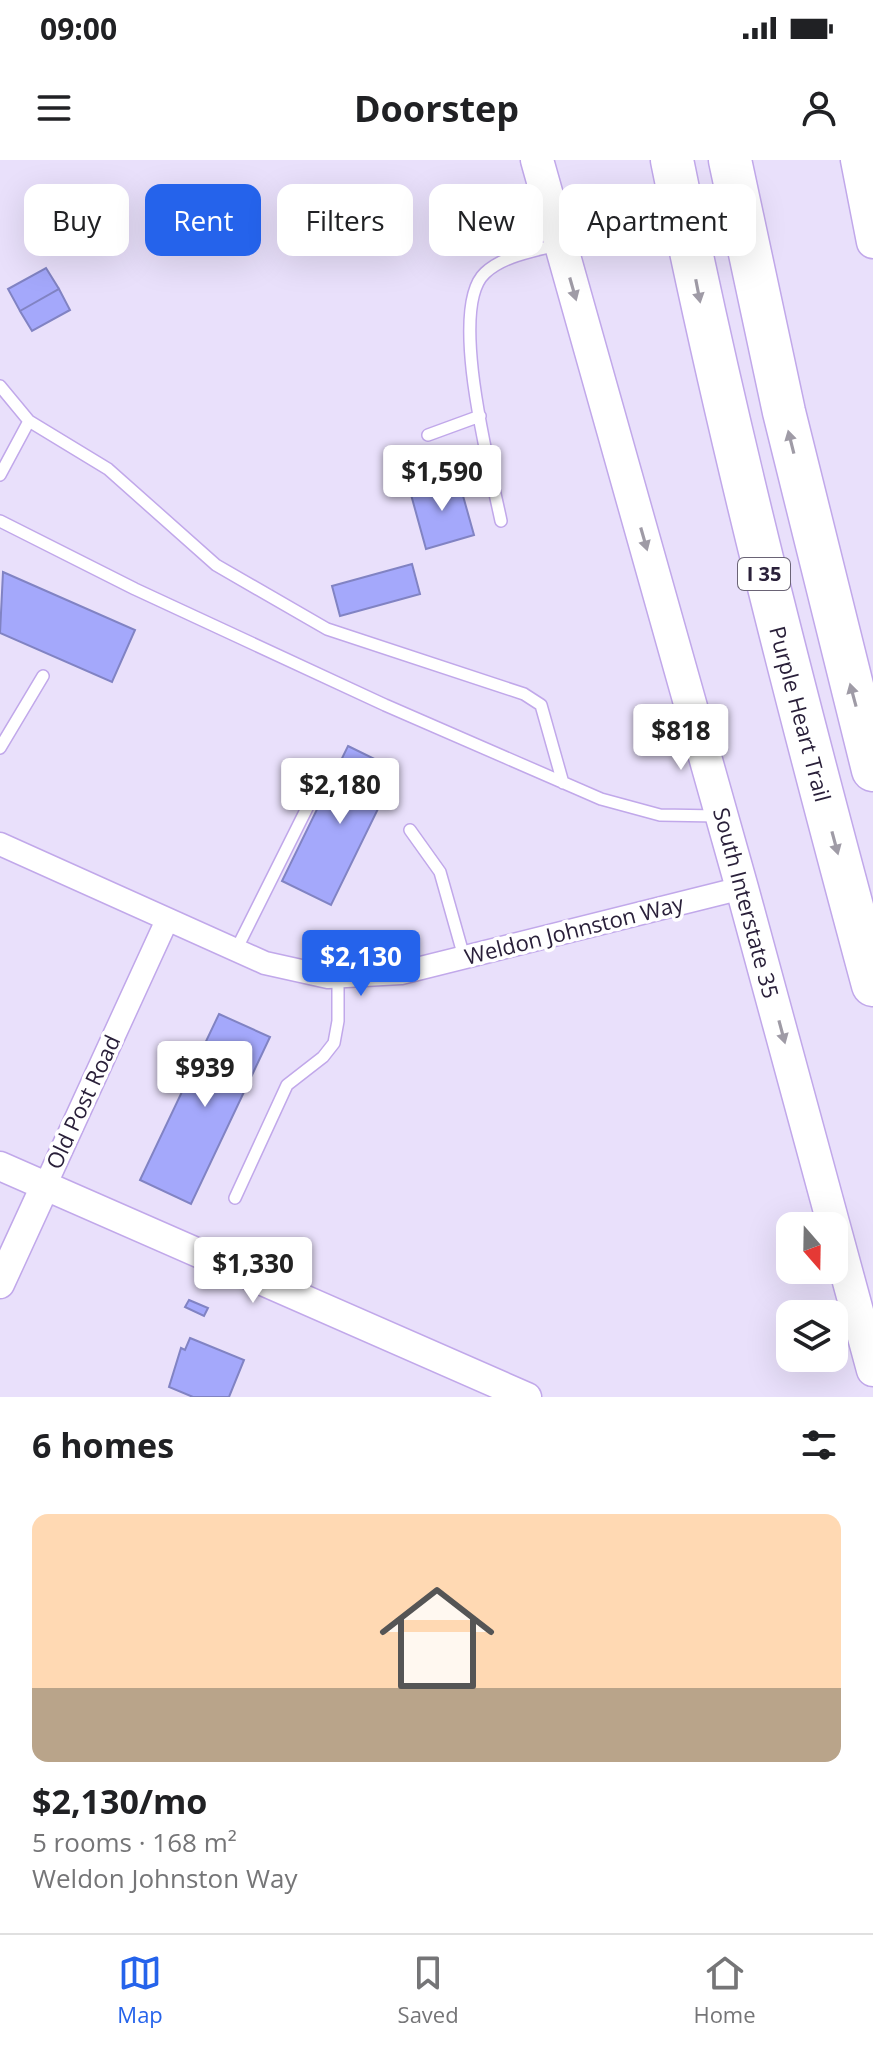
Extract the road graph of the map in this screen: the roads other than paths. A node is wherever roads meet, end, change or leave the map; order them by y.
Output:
1 (537, 160) edge
2 (672, 160) edge
3 (730, 160) edge
4 (857, 160) edge
5 (559, 237) edge
6 (873, 242) edge
7 (559, 245) edge
8 (564, 256) edge
9 (0, 386) edge
10 (480, 416) junction
11 (29, 421) junction
12 (428, 435) dead end
13 (0, 475) edge
14 (0, 521) edge
15 (501, 521) dead end
16 (43, 676) dead end
17 (0, 748) edge
18 (873, 770) edge
19 (321, 780) dead end
20 (563, 783) junction
21 (722, 816) junction
22 (410, 830) dead end
23 (0, 844) edge
24 (742, 888) junction
25 (167, 920) junction
26 (236, 950) junction
27 (464, 957) junction
28 (338, 976) junction
29 (873, 985) edge
30 (0, 1166) edge
31 (45, 1186) junction
32 (235, 1198) dead end
33 (0, 1284) edge
34 (873, 1370) edge
35 (527, 1397) edge

1 - 5 main road, South Interstate 35
2 -> 29 highway, Purple Heart Trail / I 35
18 -> 3 highway, I 35
4 - 6 main road
7 - 10 lane
8 -> 21 main road, South Interstate 35
9 - 11 lane
10 - 12 lane
10 - 15 lane
11 - 13 lane
11 - 20 lane
14 - 20 lane
16 - 17 lane
19 - 26 lane
20 - 21 lane
21 - 24 main road, South Interstate 35
22 - 27 lane
23 - 25 street, Weldon Johnston Way
24 - 27 street, Weldon Johnston Way
24 -> 34 main road, South Interstate 35
25 - 26 street, Weldon Johnston Way
25 - 31 street, Old Post Road
26 - 28 street, Weldon Johnston Way
27 - 28 street, Weldon Johnston Way
28 - 32 lane
30 - 31 street
31 - 33 street, Old Post Road
31 - 35 street

